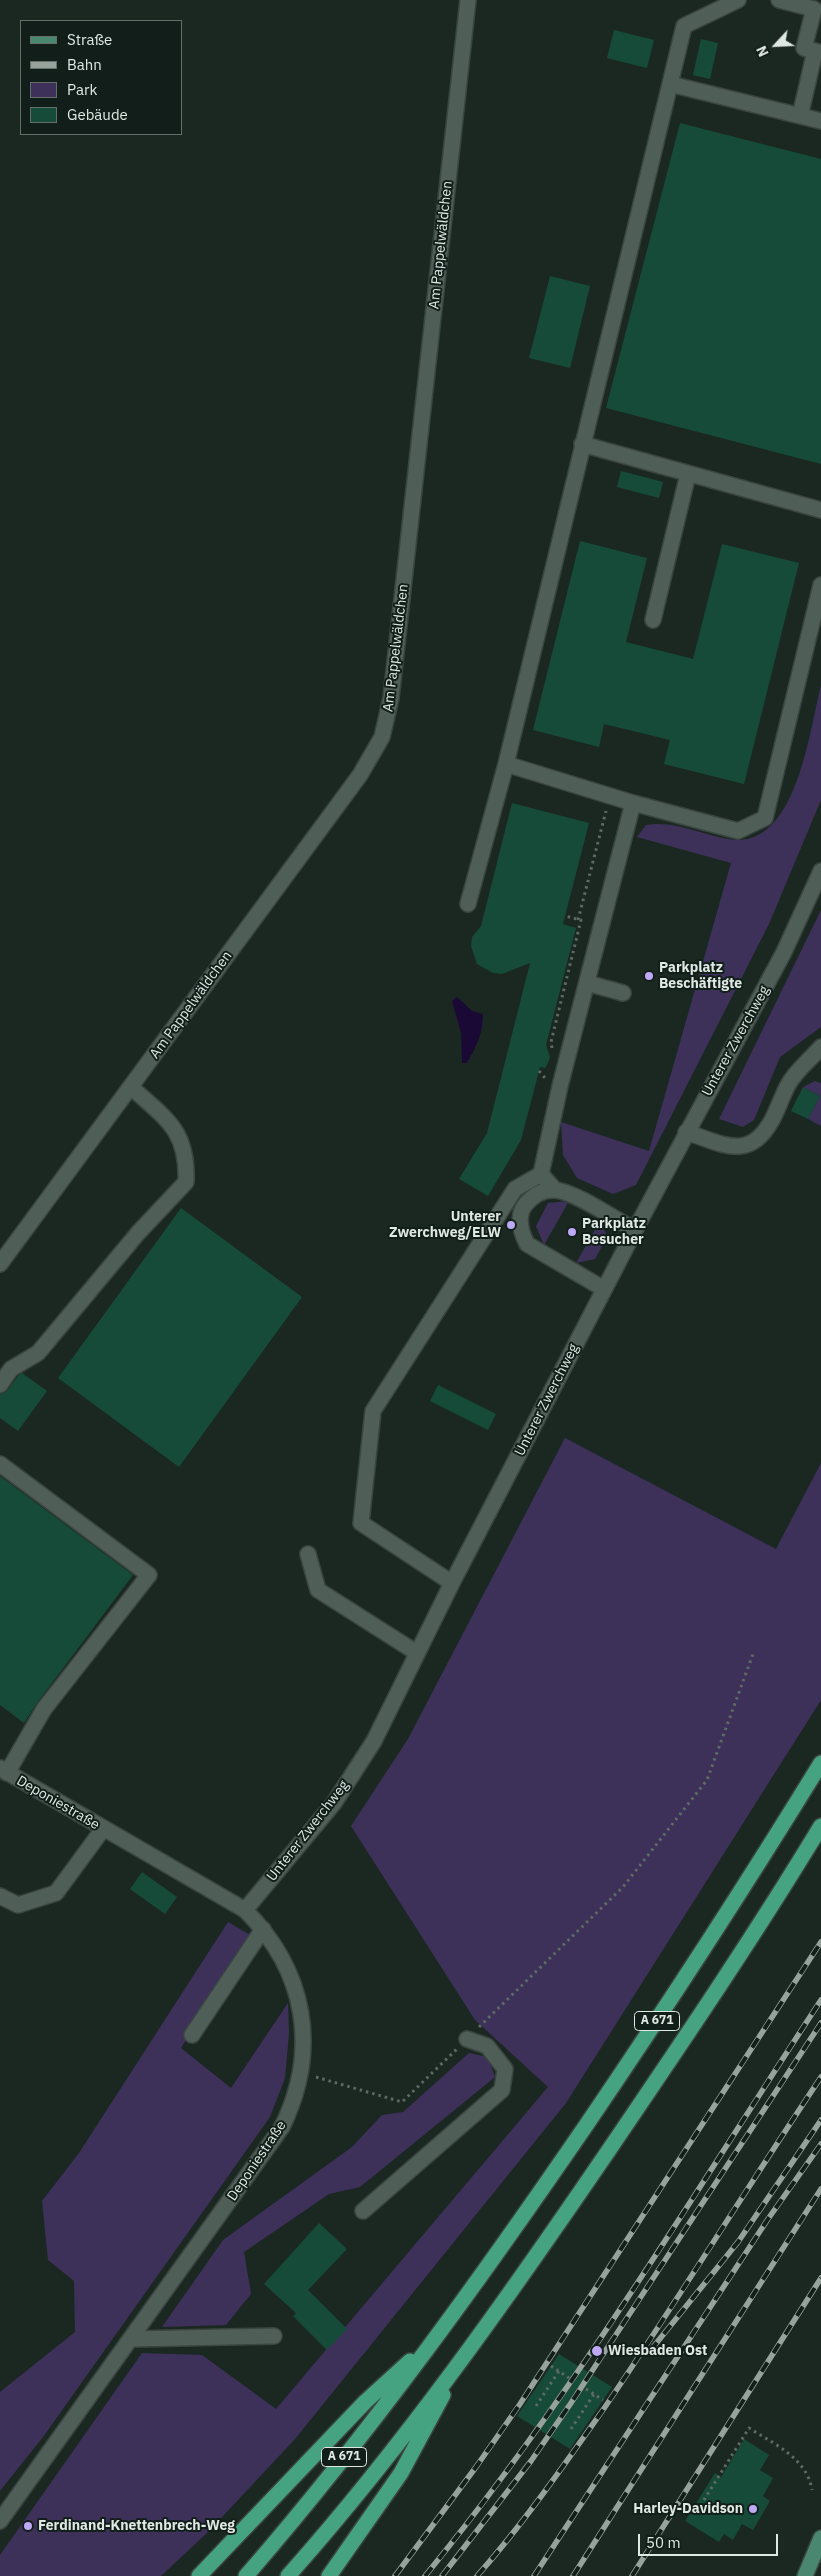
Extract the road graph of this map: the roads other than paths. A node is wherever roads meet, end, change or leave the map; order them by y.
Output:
1 (468, 0) edge
2 (738, 0) edge
3 (779, 0) edge
4 (818, 52) edge
5 (670, 84) junction
6 (800, 116) junction
7 (821, 121) edge
8 (582, 444) junction
9 (688, 474) junction
10 (821, 510) edge
11 (821, 585) edge
12 (654, 620) dead end
13 (506, 764) junction
14 (633, 803) junction
15 (821, 871) edge
16 (468, 904) dead end
17 (587, 983) junction
18 (623, 993) dead end
19 (821, 1047) edge
20 (814, 1062) edge
21 (130, 1087) junction
22 (686, 1132) junction
23 (541, 1174) junction
24 (555, 1190) junction
25 (635, 1230) junction
26 (0, 1264) edge
27 (604, 1289) junction
28 (0, 1385) edge
29 (0, 1464) edge
30 (308, 1554) dead end
31 (452, 1583) junction
32 (417, 1653) junction
33 (821, 1763) edge
34 (3, 1770) edge
35 (821, 1826) edge
36 (103, 1829) junction
37 (0, 1896) edge
38 (245, 1910) junction
39 (263, 1929) junction
40 (192, 2035) dead end
41 (467, 2038) road end
42 (363, 2211) dead end
43 (439, 2335) junction
44 (274, 2336) dead end
45 (132, 2339) junction
46 (461, 2361) junction
47 (0, 2521) edge
48 (821, 2538) edge
49 (198, 2576) edge
50 (246, 2576) edge
51 (288, 2576) edge
52 (329, 2576) edge
53 (805, 2576) edge

1 - 21 street, Am Pappelwäldchen
2 - 5 street
3 - 4 street
4 - 6 street
5 - 6 street
5 - 8 street
6 - 7 street
8 - 9 street
8 - 13 street
9 - 10 street
9 - 12 street
11 - 14 street
13 - 14 street
13 - 16 street
14 - 17 street
15 - 22 street, Unterer Zwerchweg
17 - 18 street
17 - 23 street
19 - 20 street
20 - 22 street
21 - 26 street, Am Pappelwäldchen
21 - 28 street
22 - 25 street, Unterer Zwerchweg
23 - 24 street
23 - 31 street
24 - 25 street
24 - 27 street
25 - 27 street, Unterer Zwerchweg
27 - 31 street, Unterer Zwerchweg
29 - 34 street
30 - 32 street
31 - 32 street, Unterer Zwerchweg
32 - 38 street, Unterer Zwerchweg
33 - 43 highway, A 671
34 - 36 street, Deponiestraße
35 - 46 highway, A 671
36 - 37 street
36 - 38 street, Deponiestraße
38 - 39 street, Deponiestraße
39 - 40 street
39 - 45 street, Deponiestraße
41 - 42 street
43 - 49 highway
43 - 50 highway, A 671
44 - 45 street
45 - 47 street, Deponiestraße
46 - 51 highway, A 671
46 - 52 highway
48 - 53 main road

